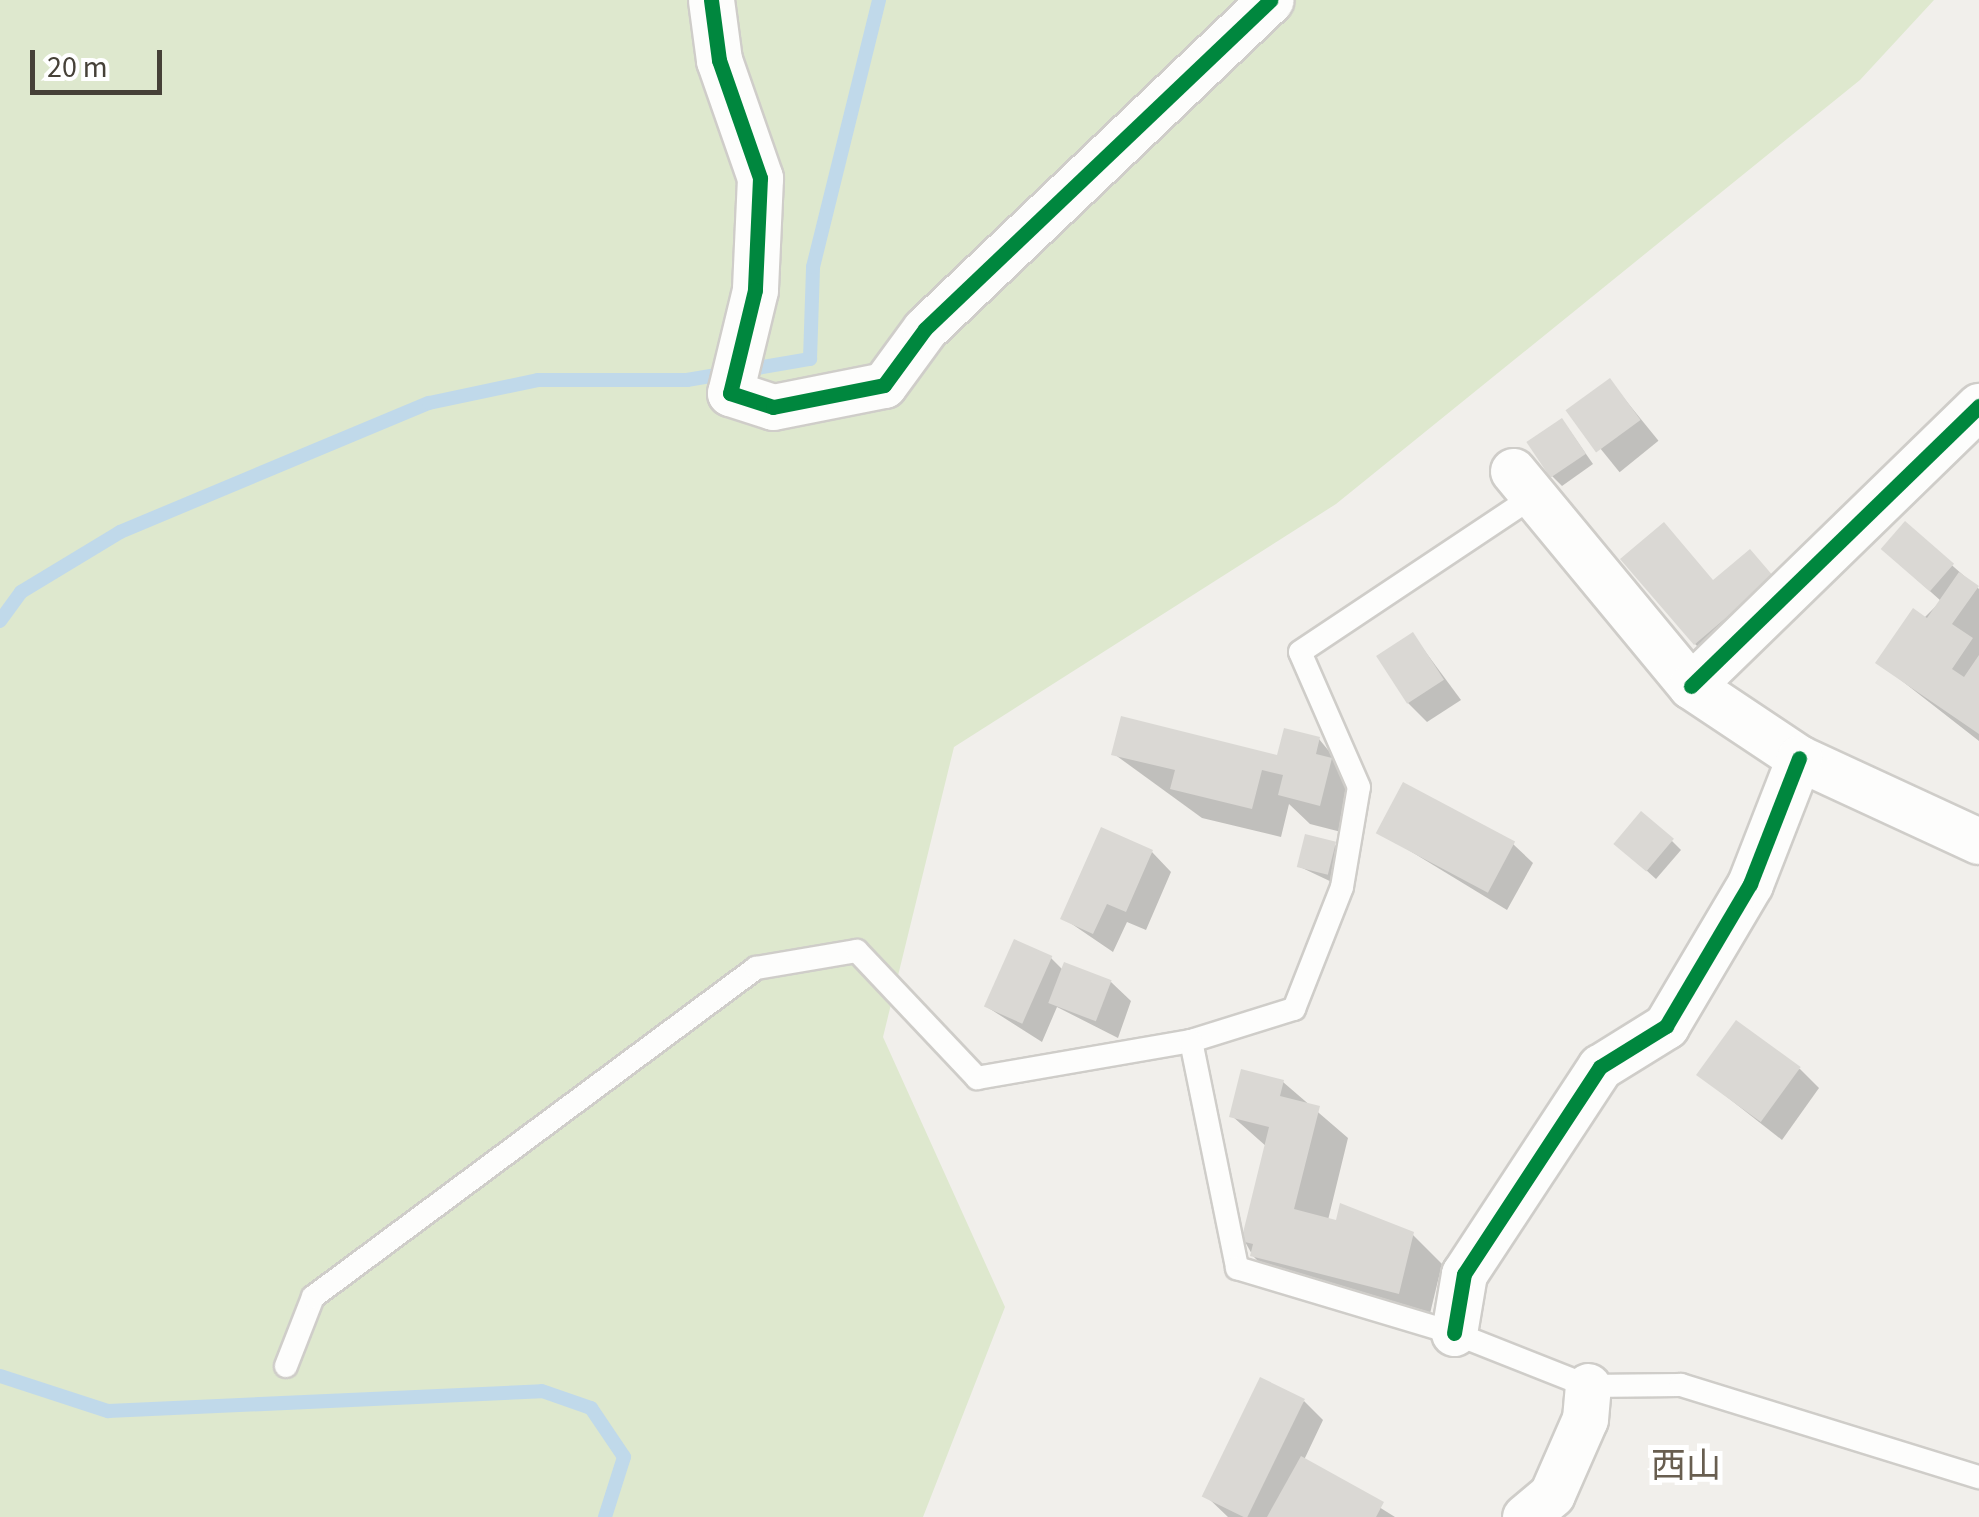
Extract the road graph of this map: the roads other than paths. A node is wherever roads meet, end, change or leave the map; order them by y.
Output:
1 (711, 0) edge
2 (1270, 0) edge
3 (1979, 406) edge
4 (1523, 484) joint
5 (1691, 686) junction
6 (1799, 758) junction
7 (1979, 841) edge
8 (1191, 1040) junction
9 (1454, 1333) junction
10 (286, 1366) dead end
11 (1588, 1386) junction
12 (1979, 1476) edge
13 (1525, 1517) edge

1 - 2 street
3 - 5 street
4 - 5 street
4 - 8 lane
5 - 6 street
6 - 7 street
6 - 9 street
8 - 9 lane
8 - 10 lane
9 - 11 lane
11 - 12 lane
11 - 13 street

